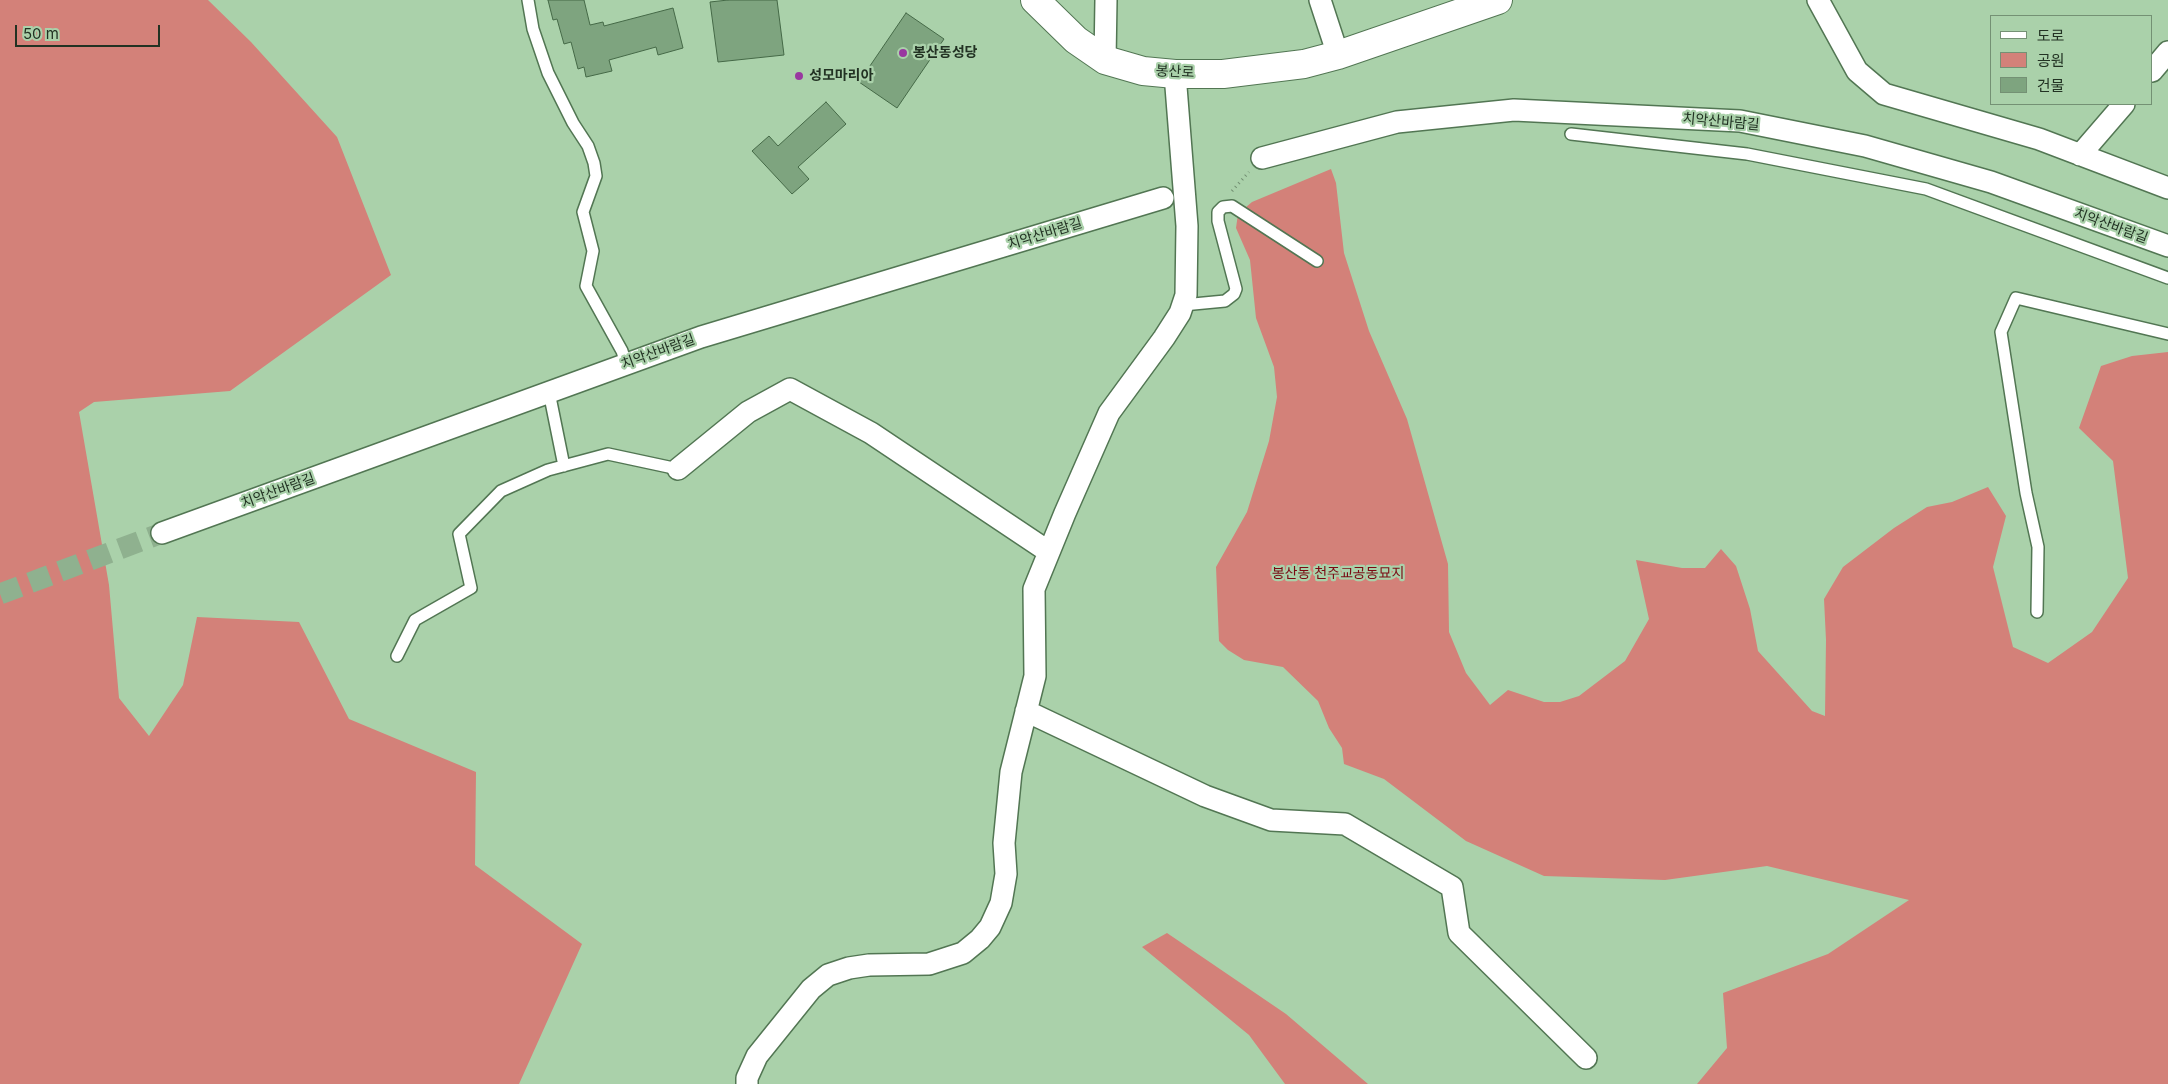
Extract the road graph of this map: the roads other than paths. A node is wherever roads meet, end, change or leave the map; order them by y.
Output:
1 (528, 0) edge
2 (1035, 0) edge
3 (1106, 0) edge
4 (1320, 0) edge
5 (1498, 0) edge
6 (1818, 0) edge
7 (2168, 52) edge
8 (1338, 55) junction
9 (1105, 60) junction
10 (2153, 70) edge
11 (1175, 74) junction
12 (2123, 105) edge
13 (1570, 134) dead end
14 (2080, 155) junction
15 (1262, 158) road end
16 (2168, 188) edge
17 (1163, 198) dead end
18 (2168, 246) edge
19 (1317, 261) dead end
20 (2168, 278) edge
21 (1183, 305) junction
22 (2168, 334) edge
23 (626, 364) junction
24 (549, 392) junction
25 (564, 466) junction
26 (678, 469) joint
27 (162, 534) tunnel mouth
28 (1049, 552) junction
29 (2037, 612) dead end
30 (397, 656) dead end
31 (1026, 711) junction
32 (1586, 1058) dead end
33 (747, 1084) edge

1 - 23 lane
2 - 9 street, 봉산로
3 - 9 street
4 - 8 street
5 - 8 street, 봉산로
6 - 14 street
7 - 10 street
8 - 11 street, 봉산로
9 - 11 street, 봉산로
11 - 21 street
12 - 14 street
13 - 20 lane
14 - 16 street
15 - 18 street, 치악산바람길
17 - 23 street, 치악산바람길
19 - 21 lane
21 - 28 street
22 - 29 lane
23 - 24 street, 치악산바람길
24 - 25 lane
24 - 27 street, 치악산바람길
25 - 26 lane
25 - 30 lane
26 - 28 street
28 - 31 street
31 - 32 street
31 - 33 street

